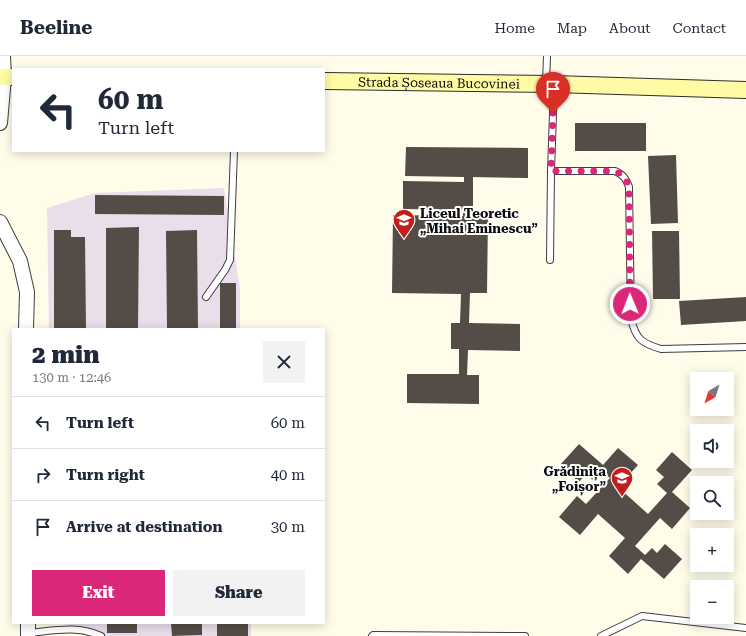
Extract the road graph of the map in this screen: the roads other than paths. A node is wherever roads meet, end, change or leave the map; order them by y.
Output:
1 (3, 56) edge
2 (547, 56) edge
3 (8, 77) edge
4 (325, 81) edge
5 (550, 84) junction
6 (746, 90) edge
7 (0, 123) edge
8 (234, 152) edge
9 (551, 171) junction
10 (0, 222) edge
11 (550, 260) dead end
12 (206, 297) dead end
13 (26, 328) edge
14 (746, 347) edge
15 (746, 628) edge
16 (28, 631) edge
17 (101, 636) edge
18 (372, 636) edge
19 (525, 636) edge
20 (601, 636) edge

1 - 3 street
2 - 5 lane
3 - 7 street
4 - 5 main road, Strada Șoseaua Bucovinei
5 - 6 main road, Strada Șoseaua Bucovinei
5 - 9 lane
8 - 12 lane
9 - 11 lane
9 - 14 lane
10 - 13 street
15 - 20 lane
16 - 17 lane
18 - 19 lane

